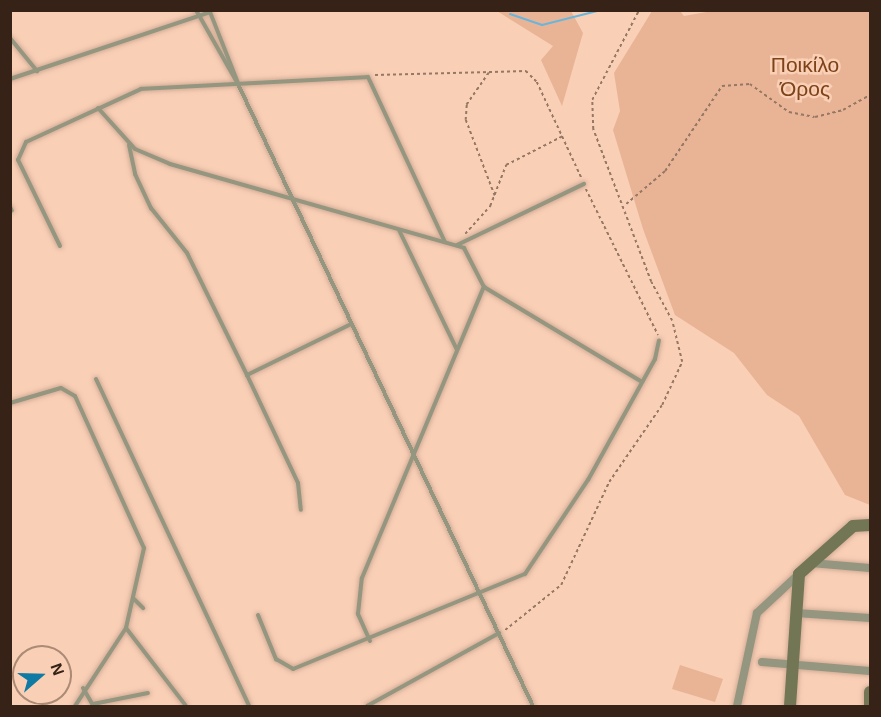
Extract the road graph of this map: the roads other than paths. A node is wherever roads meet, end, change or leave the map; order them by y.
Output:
1 (196, 10) edge
2 (210, 11) edge
3 (199, 16) junction
4 (10, 38) edge
5 (37, 71) junction
6 (10, 79) edge
7 (238, 84) junction
8 (98, 108) junction
9 (129, 144) junction
10 (584, 184) road end
11 (291, 201) junction
12 (398, 229) junction
13 (445, 242) junction
14 (456, 245) junction
15 (60, 246) dead end
16 (484, 287) junction
17 (351, 324) junction
18 (659, 340) road end
19 (458, 351) junction
20 (247, 375) junction
21 (96, 380) dead end
22 (642, 382) junction
23 (10, 404) edge
24 (414, 453) junction
25 (301, 510) dead end
26 (870, 525) edge
27 (810, 563) junction
28 (870, 568) edge
29 (799, 574) junction
30 (480, 596) junction
31 (134, 599) junction
32 (143, 608) dead end
33 (796, 613) junction
34 (258, 615) dead end
35 (870, 618) edge
36 (126, 628) junction
37 (499, 633) junction
38 (370, 641) junction
39 (762, 662) dead end
40 (793, 664) junction
41 (870, 671) edge
42 (83, 688) junction
43 (148, 693) dead end
44 (870, 693) edge
45 (93, 705) edge
46 (75, 706) edge
47 (186, 706) edge
48 (249, 706) edge
49 (367, 706) edge
50 (533, 706) edge
51 (737, 706) edge
52 (790, 706) edge
53 (870, 706) edge

1 - 3 lane
2 - 3 lane
2 - 7 lane
3 - 5 lane
3 - 7 lane
4 - 5 lane
5 - 6 lane
7 - 8 lane
7 - 11 lane
7 - 13 lane
8 - 9 lane
8 - 15 lane
9 - 11 lane
9 - 20 lane
10 - 14 lane
11 - 12 lane
11 - 17 lane
12 - 13 lane
12 - 19 lane
13 - 14 lane
14 - 16 lane
16 - 19 lane
16 - 22 lane
17 - 20 lane
17 - 24 lane
18 - 22 lane
19 - 24 lane
20 - 25 lane
21 - 48 lane
22 - 30 lane
23 - 31 lane
24 - 30 lane
24 - 38 lane
26 - 27 street
27 - 28 street
27 - 29 street
29 - 33 street
29 - 51 street
30 - 37 lane
30 - 38 lane
31 - 32 lane
31 - 36 lane
33 - 35 street
33 - 40 street
34 - 38 lane
36 - 42 lane
36 - 47 lane
37 - 49 lane
37 - 50 lane
39 - 40 street
40 - 41 street
40 - 52 street
42 - 45 lane
42 - 46 lane
43 - 45 lane
44 - 53 street

